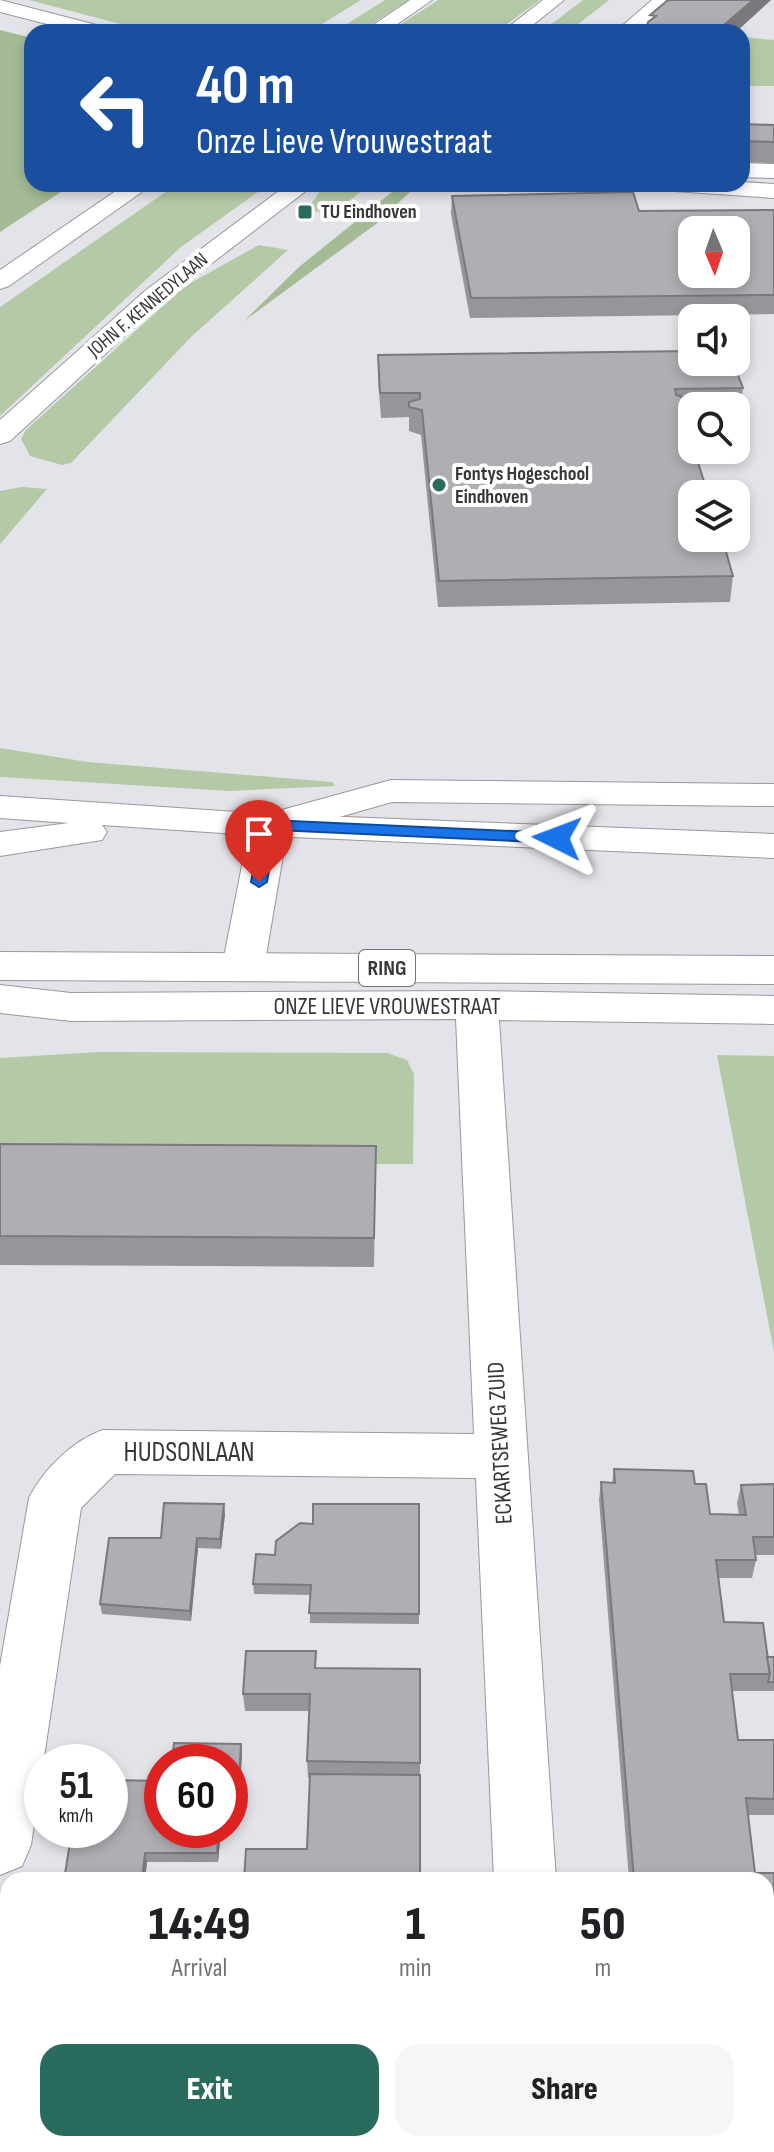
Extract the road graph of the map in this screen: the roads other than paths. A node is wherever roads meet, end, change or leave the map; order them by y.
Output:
1 (423, 0) edge
2 (555, 0) edge
3 (663, 0) edge
4 (0, 6) edge
5 (0, 14) edge
6 (37, 24) edge
7 (70, 24) edge
8 (386, 24) edge
9 (523, 24) edge
10 (634, 24) edge
11 (750, 170) edge
12 (774, 171) edge
13 (750, 189) edge
14 (774, 191) edge
15 (129, 192) edge
16 (292, 192) edge
17 (0, 281) edge
18 (0, 435) edge
19 (774, 795) edge
20 (0, 807) edge
21 (181, 820) junction
22 (269, 825) junction
23 (0, 844) edge
24 (774, 846) edge
25 (0, 966) edge
26 (243, 967) junction
27 (774, 970) edge
28 (0, 999) edge
29 (477, 1005) junction
30 (774, 1010) edge
31 (501, 1456) junction
32 (0, 1845) edge
33 (525, 1872) edge

1 - 8 street
2 - 9 street
3 - 10 street
4 - 7 street
5 - 6 street
11 - 12 street
13 - 14 street
15 - 17 street
16 - 18 street, JOHN F. KENNEDYLAAN
19 - 22 street
20 - 21 street
21 - 22 street
21 - 23 street
22 - 24 street
22 - 26 street
25 - 26 street, ONZE LIEVE VROUWESTRAAT / RING
26 - 27 street, ONZE LIEVE VROUWESTRAAT / RING
28 - 29 street, ONZE LIEVE VROUWESTRAAT
29 - 30 street, ONZE LIEVE VROUWESTRAAT
29 - 31 street, ECKARTSEWEG ZUID
31 - 32 street, HUDSONLAAN
31 - 33 street, ECKARTSEWEG ZUID

